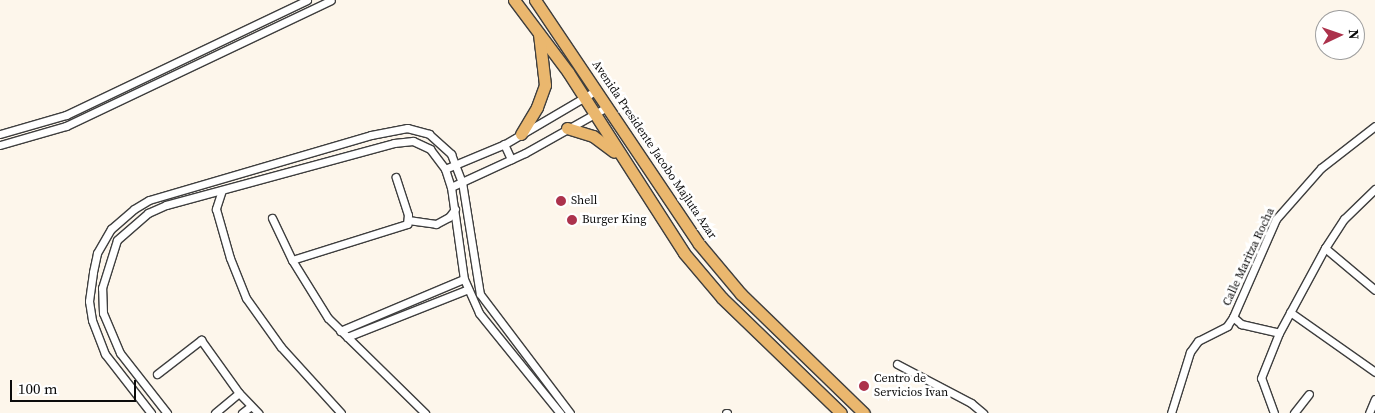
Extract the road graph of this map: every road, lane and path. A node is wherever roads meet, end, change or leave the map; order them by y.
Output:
1 (307, 0) edge
2 (331, 0) edge
3 (514, 0) edge
4 (535, 0) edge
5 (539, 32) junction
6 (597, 90) junction
7 (583, 97) junction
8 (608, 107) junction
9 (595, 114) junction
10 (1375, 126) edge
11 (567, 128) junction
12 (0, 134) edge
13 (521, 134) junction
14 (504, 144) junction
15 (0, 145) edge
16 (511, 159) junction
17 (622, 161) junction
18 (457, 164) junction
19 (445, 169) junction
20 (396, 177) dead end
21 (462, 182) junction
22 (452, 187) junction
23 (1375, 189) edge
24 (222, 190) junction
25 (455, 209) junction
26 (272, 218) dead end
27 (408, 220) junction
28 (1325, 248) junction
29 (292, 260) junction
30 (464, 278) junction
31 (468, 289) junction
32 (1375, 290) edge
33 (1290, 312) junction
34 (1233, 317) junction
35 (340, 331) junction
36 (1279, 333) junction
37 (346, 338) junction
38 (897, 364) dead end
39 (1375, 372) edge
40 (157, 374) dead end
41 (239, 393) junction
42 (1309, 394) dead end
43 (1375, 399) edge
44 (251, 406) junction
45 (152, 413) edge
46 (167, 413) edge
47 (215, 413) edge
48 (242, 413) edge
49 (258, 413) edge
50 (341, 413) edge
51 (425, 413) edge
52 (560, 413) edge
53 (570, 413) edge
54 (841, 413) edge
55 (864, 413) edge
56 (983, 413) edge
57 (1172, 413) edge
58 (1274, 413) edge
59 (1294, 413) edge
60 (1369, 413) edge

1 - 12 street
2 - 15 street
3 - 5 main road
4 - 6 main road, Avenida Presidente Jacobo Majluta Azar
5 - 7 main road
5 - 13 main road
6 - 7 street
6 - 8 main road, Avenida Presidente Jacobo Majluta Azar
7 - 9 main road
7 - 13 street
8 - 9 street
8 - 55 main road, Avenida Presidente Jacobo Majluta Azar
9 - 11 street
9 - 17 main road
10 - 34 street, Calle Maritza Rocha
11 - 16 street
11 - 17 main road
13 - 14 street
14 - 16 street
14 - 18 street
16 - 21 street
17 - 54 main road
18 - 19 street
18 - 21 street
18 - 45 street
19 - 22 street
19 - 24 street
20 - 27 street
21 - 22 street
21 - 53 street
22 - 25 street
23 - 28 street
24 - 46 street
24 - 50 street
25 - 27 street
25 - 30 street
26 - 29 street
27 - 29 street
28 - 32 street
28 - 33 street
29 - 35 street
30 - 31 street
30 - 35 street
31 - 37 street
31 - 52 street
33 - 36 street
33 - 39 street
34 - 36 street
34 - 57 street, Calle Maritza Rocha
35 - 37 street
36 - 58 street
37 - 51 street
38 - 56 street
40 - 41 street
41 - 44 street
41 - 47 street
42 - 59 street
43 - 60 street
44 - 48 street
44 - 49 street

